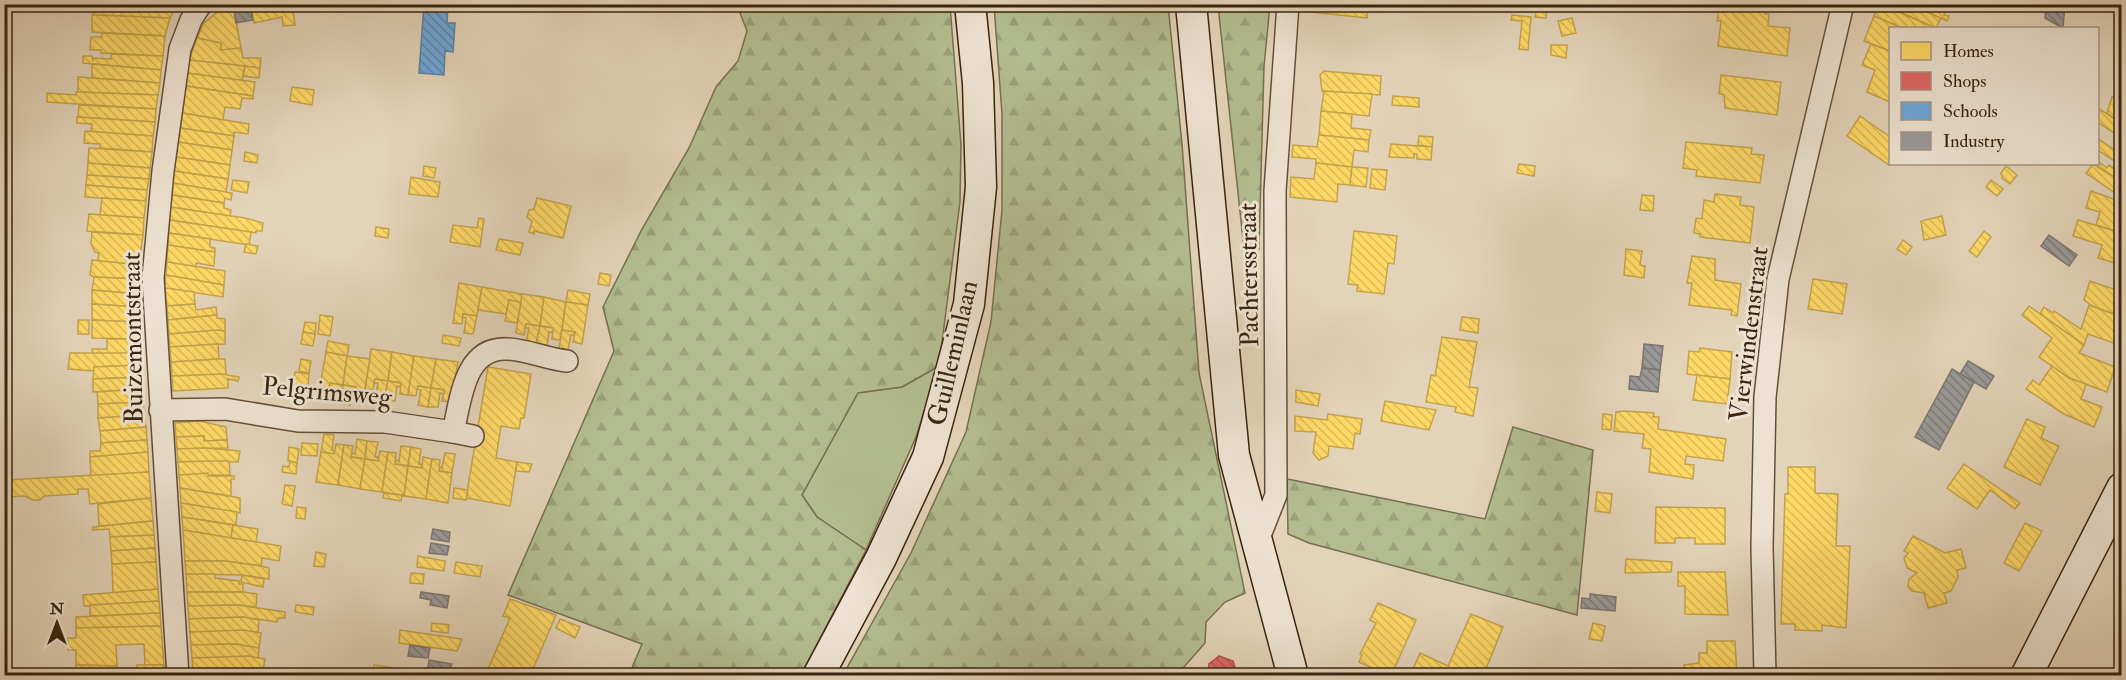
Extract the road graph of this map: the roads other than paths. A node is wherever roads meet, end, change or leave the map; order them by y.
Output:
1 (201, 4) edge
2 (970, 4) edge
3 (1191, 4) edge
4 (1288, 4) edge
5 (1843, 4) edge
6 (567, 361) dead end
7 (160, 410) junction
8 (2121, 488) edge
9 (1257, 543) junction
10 (178, 675) edge
11 (818, 675) edge
12 (1293, 675) edge
13 (1765, 675) edge
14 (2026, 675) edge

1 - 7 street, Buizemontstraat
2 - 11 main road, Guilleminlaan
3 - 9 main road
4 - 9 street, Pachtersstraat
5 - 13 street, Vierwindenstraat
6 - 7 street, Pelgrimsweg
7 - 10 street, Buizemontstraat
8 - 14 main road
9 - 12 main road

